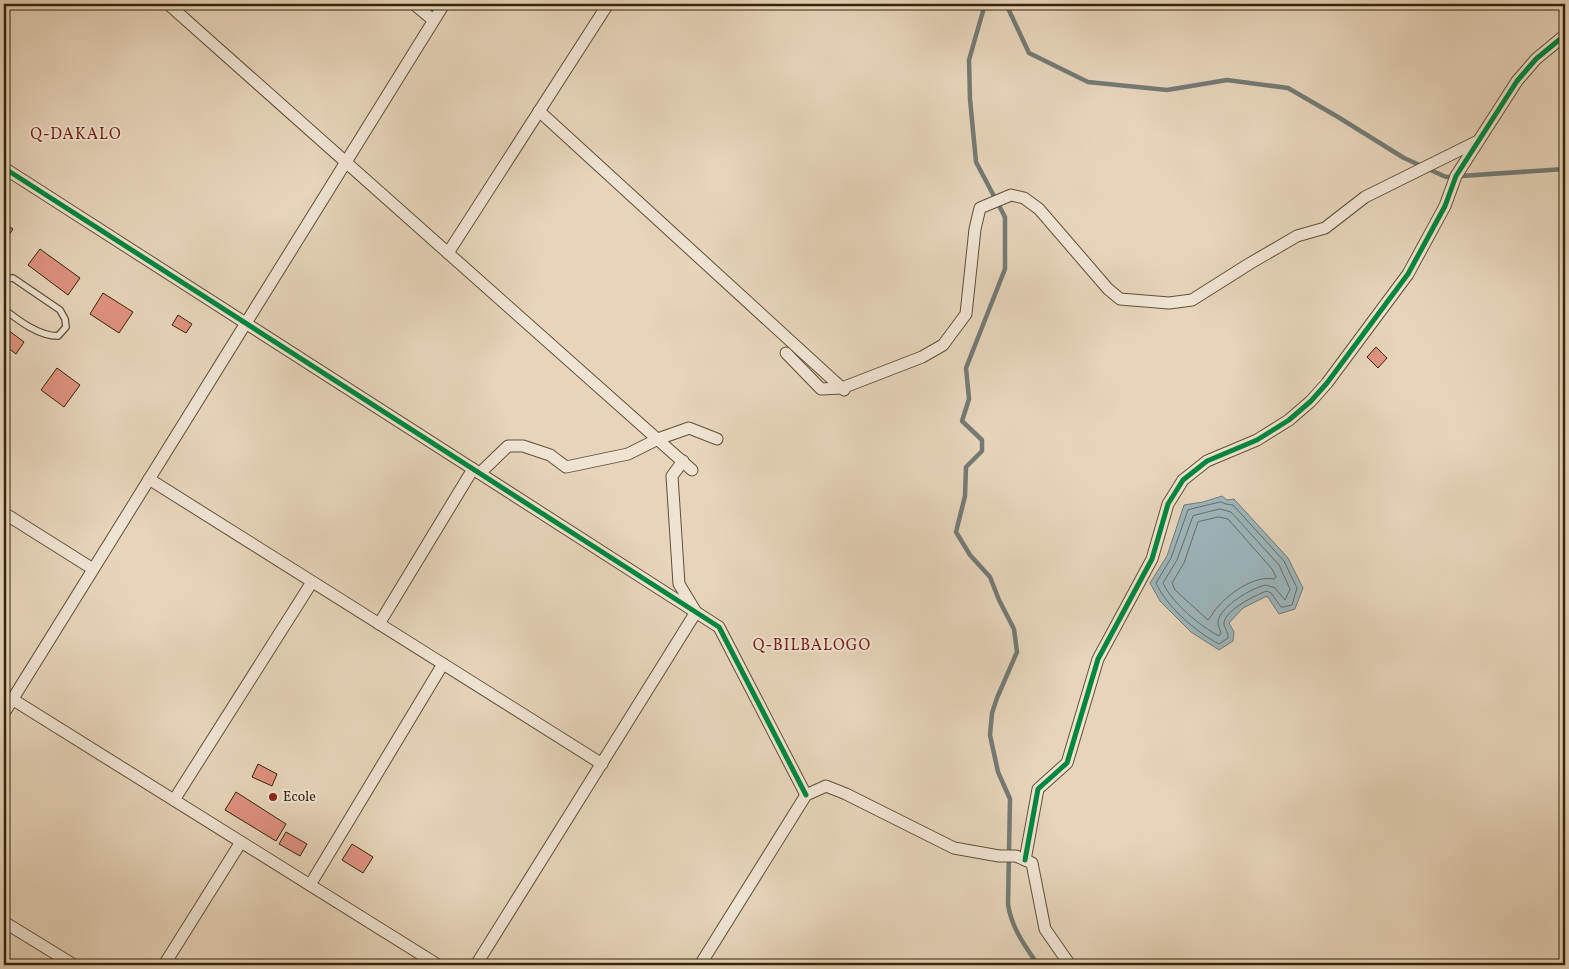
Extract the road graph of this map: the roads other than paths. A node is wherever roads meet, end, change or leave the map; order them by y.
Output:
1 (168, 4) edge
2 (414, 4) edge
3 (444, 4) edge
4 (608, 4) edge
5 (433, 20) junction
6 (1565, 35) edge
7 (539, 111) junction
8 (1479, 141) junction
9 (346, 162) junction
10 (4, 168) edge
11 (448, 253) junction
12 (4, 279) edge
13 (4, 309) edge
14 (245, 323) junction
15 (786, 353) dead end
16 (846, 391) junction
17 (658, 439) junction
18 (717, 439) dead end
19 (683, 461) junction
20 (692, 470) dead end
21 (476, 471) junction
22 (149, 479) junction
23 (4, 512) edge
24 (93, 569) junction
25 (312, 582) junction
26 (696, 612) junction
27 (379, 624) junction
28 (442, 664) junction
29 (12, 699) junction
30 (4, 712) edge
31 (602, 764) junction
32 (806, 795) junction
33 (174, 800) junction
34 (241, 842) junction
35 (1020, 858) junction
36 (310, 885) junction
37 (4, 922) edge
38 (74, 965) edge
39 (164, 965) edge
40 (438, 965) edge
41 (476, 965) edge
42 (700, 965) edge
43 (1070, 965) edge

1 - 9 street
2 - 5 street
3 - 5 street
4 - 7 street
5 - 9 street
6 - 8 street
7 - 11 street
7 - 16 street
8 - 16 street
8 - 35 street
9 - 11 street
9 - 14 street
10 - 14 street
11 - 17 street
12 - 13 lane
14 - 21 street
14 - 22 street
15 - 16 street
17 - 18 street
17 - 19 street
17 - 21 street
19 - 20 street
19 - 26 street
21 - 26 street
21 - 27 street
22 - 24 street
22 - 25 street
23 - 24 street
24 - 29 street
25 - 27 street
25 - 33 street
26 - 31 street
26 - 32 street
27 - 28 street
28 - 31 street
28 - 36 street
29 - 30 street
29 - 33 street
31 - 41 street
32 - 35 street
32 - 42 street
33 - 34 street
34 - 36 street
34 - 39 street
35 - 43 street
36 - 40 street
37 - 38 street

